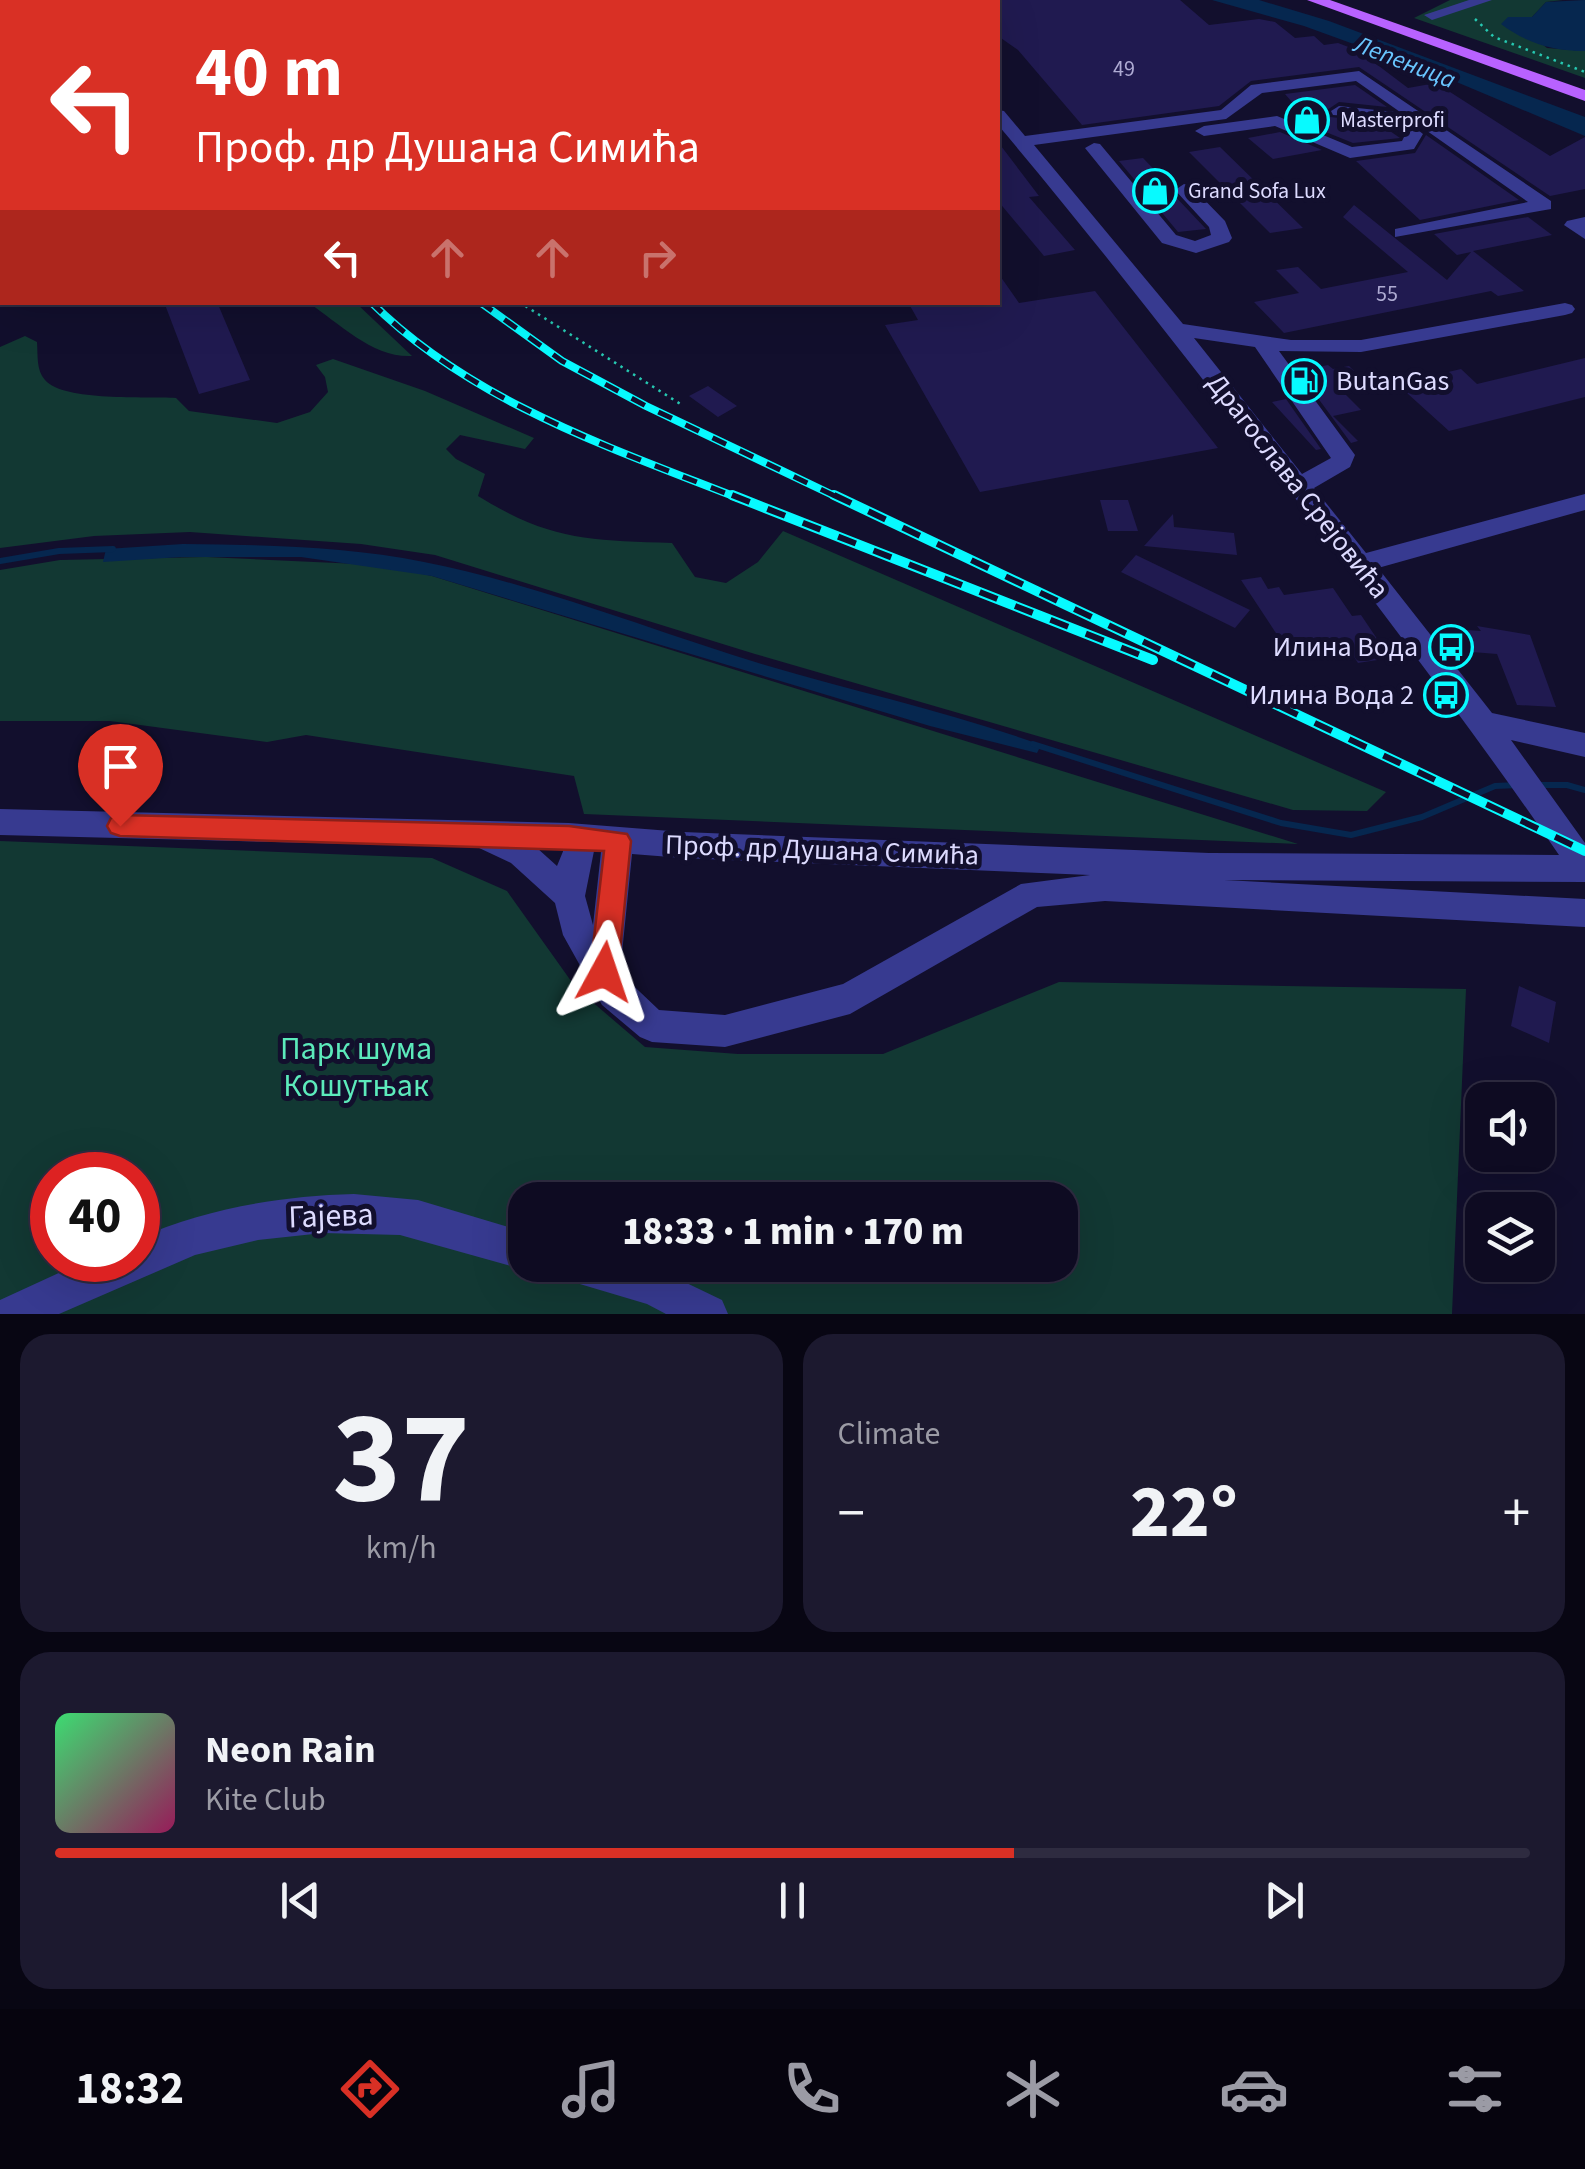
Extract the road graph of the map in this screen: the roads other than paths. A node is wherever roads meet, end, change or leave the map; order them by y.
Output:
1 (1315, 0) edge
2 (1334, 0) edge
3 (1480, 3) edge
4 (1432, 15) dead end
5 (1585, 88) edge
6 (1585, 96) edge
7 (1338, 111) dead end
8 (1000, 118) edge
9 (1094, 148) junction
10 (1026, 150) junction
11 (1184, 190) dead end
12 (1585, 223) edge
13 (1585, 232) edge
14 (1402, 233) dead end
15 (1565, 309) dead end
16 (1174, 328) junction
17 (1262, 342) junction
18 (1298, 486) junction
19 (1585, 502) edge
20 (1360, 564) junction
21 (1483, 722) junction
22 (1585, 744) edge
23 (1538, 800) junction
24 (0, 822) edge
25 (1585, 831) edge
26 (478, 836) junction
27 (584, 838) junction
28 (618, 841) junction
29 (1585, 868) edge
30 (569, 896) junction
31 (1585, 913) edge
32 (604, 972) junction
33 (160, 1246) edge
34 (508, 1246) edge
35 (83, 1282) edge
36 (639, 1282) edge
37 (14, 1314) edge
38 (708, 1314) edge

1 - 6 main road
2 - 5 main road
3 - 4 street
7 - 9 street
8 - 10 street, Драгослава Срејовића
9 - 10 street
9 - 11 street
10 - 14 street
10 - 16 street, Драгослава Срејовића
12 - 13 street
15 - 17 street
16 - 17 street
16 - 18 street, Драгослава Срејовића
17 - 18 street
18 - 20 street, Драгослава Срејовића
19 - 20 street
20 - 21 street, Драгослава Срејовића
21 - 22 street
21 - 23 street, Драгослава Срејовића
23 - 25 street
23 - 29 street, Драгослава Срејовића
24 - 26 street, Проф. др Душана Симића
26 - 27 street, Проф. др Душана Симића
26 - 30 street
27 - 28 street, Проф. др Душана Симића
27 - 30 street
28 - 29 street, Проф. др Душана Симића
28 - 32 street
30 - 32 street
31 - 32 street
33 - 34 street, Гајева
35 - 37 street
36 - 38 street

